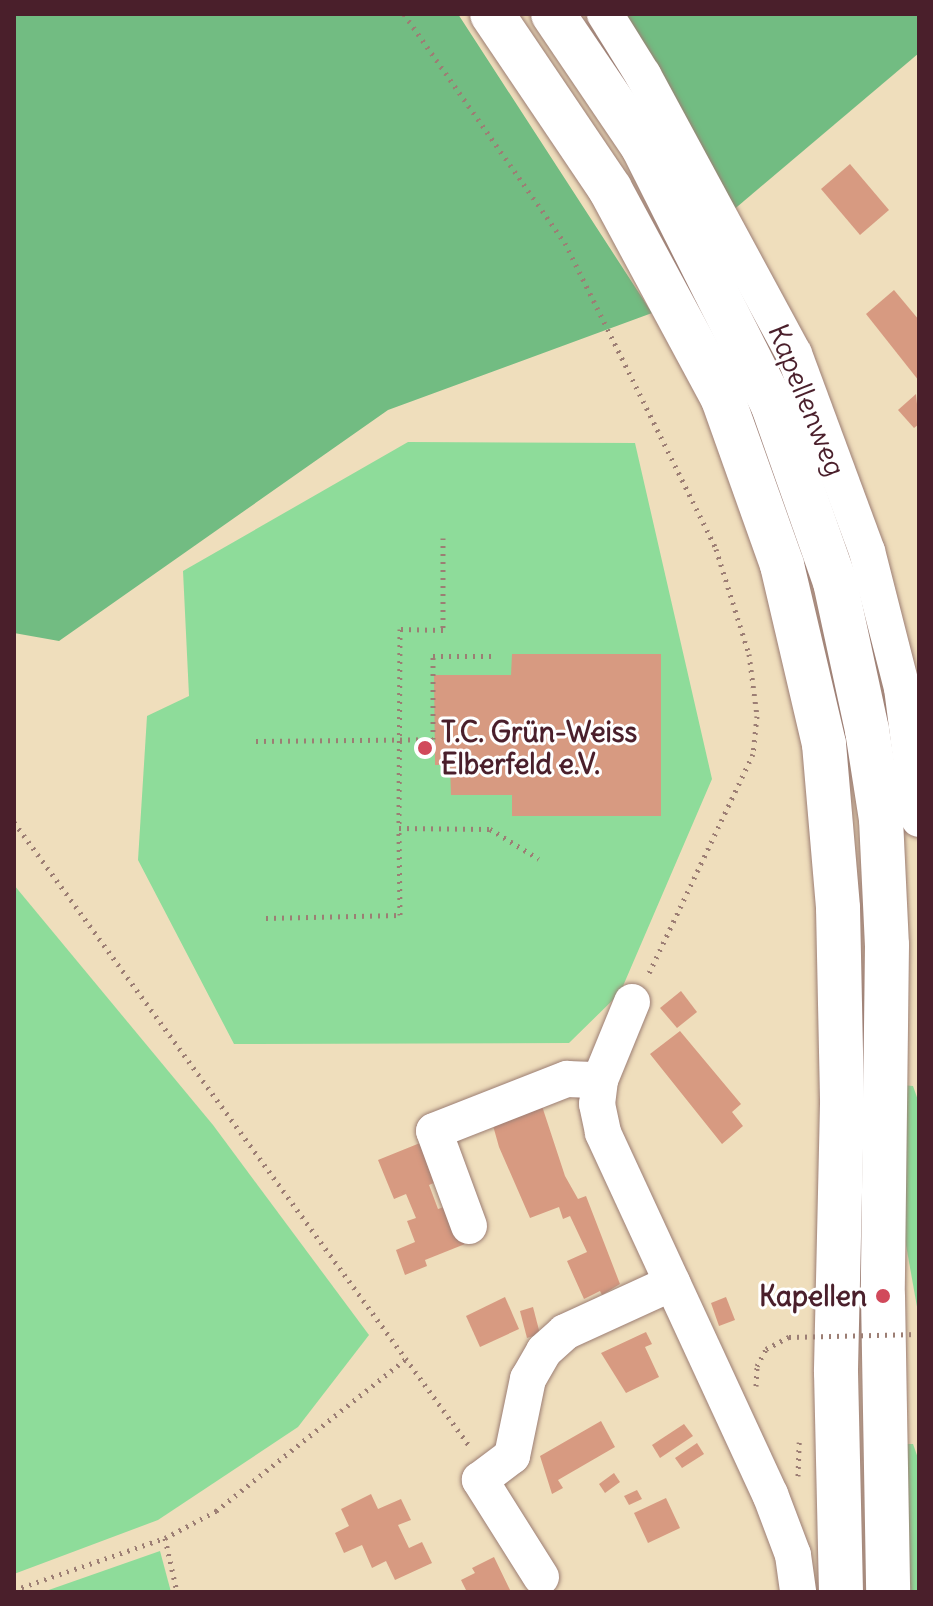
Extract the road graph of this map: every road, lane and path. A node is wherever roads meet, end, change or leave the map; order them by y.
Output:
1 (404, 14) edge
2 (492, 14) edge
3 (553, 14) edge
4 (605, 14) edge
5 (443, 538) dead end
6 (491, 656) dead end
7 (399, 738) junction
8 (256, 741) dead end
9 (919, 819) edge
10 (14, 822) edge
11 (399, 828) junction
12 (539, 859) dead end
13 (266, 918) dead end
14 (632, 1002) joint
15 (600, 1080) junction
16 (469, 1226) dead end
17 (672, 1283) junction
18 (919, 1334) edge
19 (408, 1357) junction
20 (757, 1399) dead end
21 (488, 1473) junction
22 (165, 1538) junction
23 (541, 1577) dead end
24 (14, 1590) edge
25 (177, 1592) edge
26 (798, 1592) edge
27 (841, 1592) edge
28 (888, 1592) edge

1 - 14 path
2 - 27 highway
3 - 28 highway
4 - 9 street, Kapellenweg
5 - 7 path
6 - 7 path
7 - 8 path
7 - 11 path
10 - 19 path
11 - 12 path
11 - 13 path
14 - 15 street
15 - 16 street
15 - 17 street
17 - 21 street
17 - 26 street
18 - 20 path, bridge
19 - 21 path
19 - 22 path
21 - 23 street
22 - 24 path
22 - 25 path

